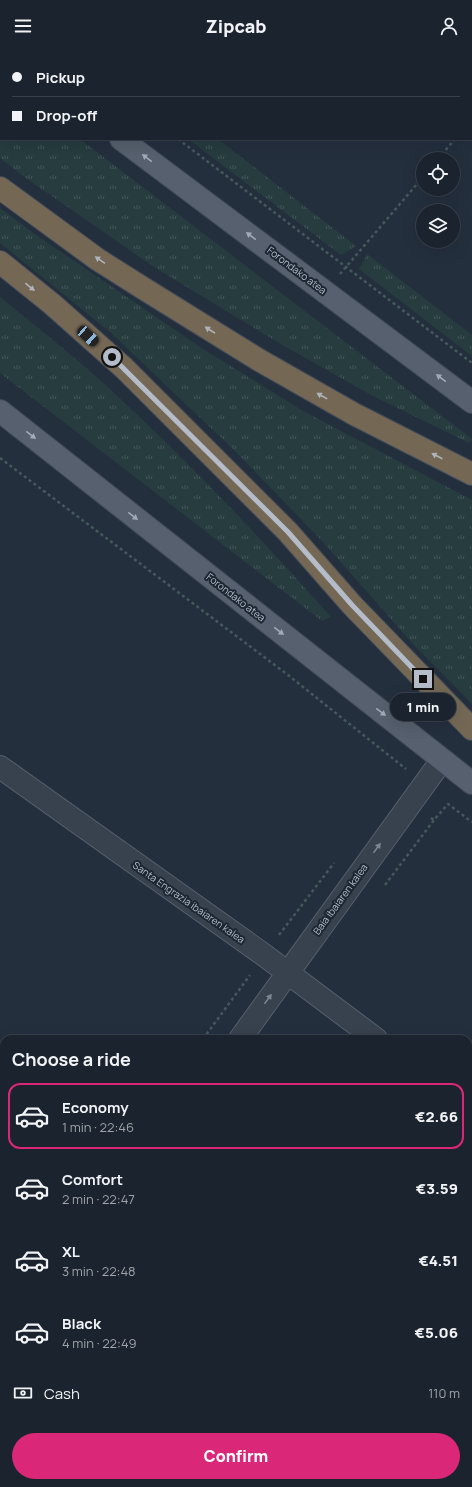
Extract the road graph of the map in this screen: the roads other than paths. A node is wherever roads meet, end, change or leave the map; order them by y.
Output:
1 (122, 140) edge
2 (0, 188) edge
3 (0, 262) edge
4 (472, 402) edge
5 (0, 411) edge
6 (472, 474) edge
7 (472, 729) edge
8 (442, 760) junction
9 (0, 767) edge
10 (472, 783) edge
11 (288, 973) junction
12 (243, 1035) edge
13 (371, 1035) edge

4 -> 1 main road, Forondako atea
6 -> 2 highway
3 -> 7 highway
5 -> 8 main road, Forondako atea
8 - 10 main road, Forondako atea
11 -> 8 street, Baia ibaiaren kalea
9 - 11 street, Santa Engrazia ibaiaren kalea
12 -> 11 street, Baia ibaiaren kalea
11 - 13 street, Santa Engrazia ibaiaren kalea

